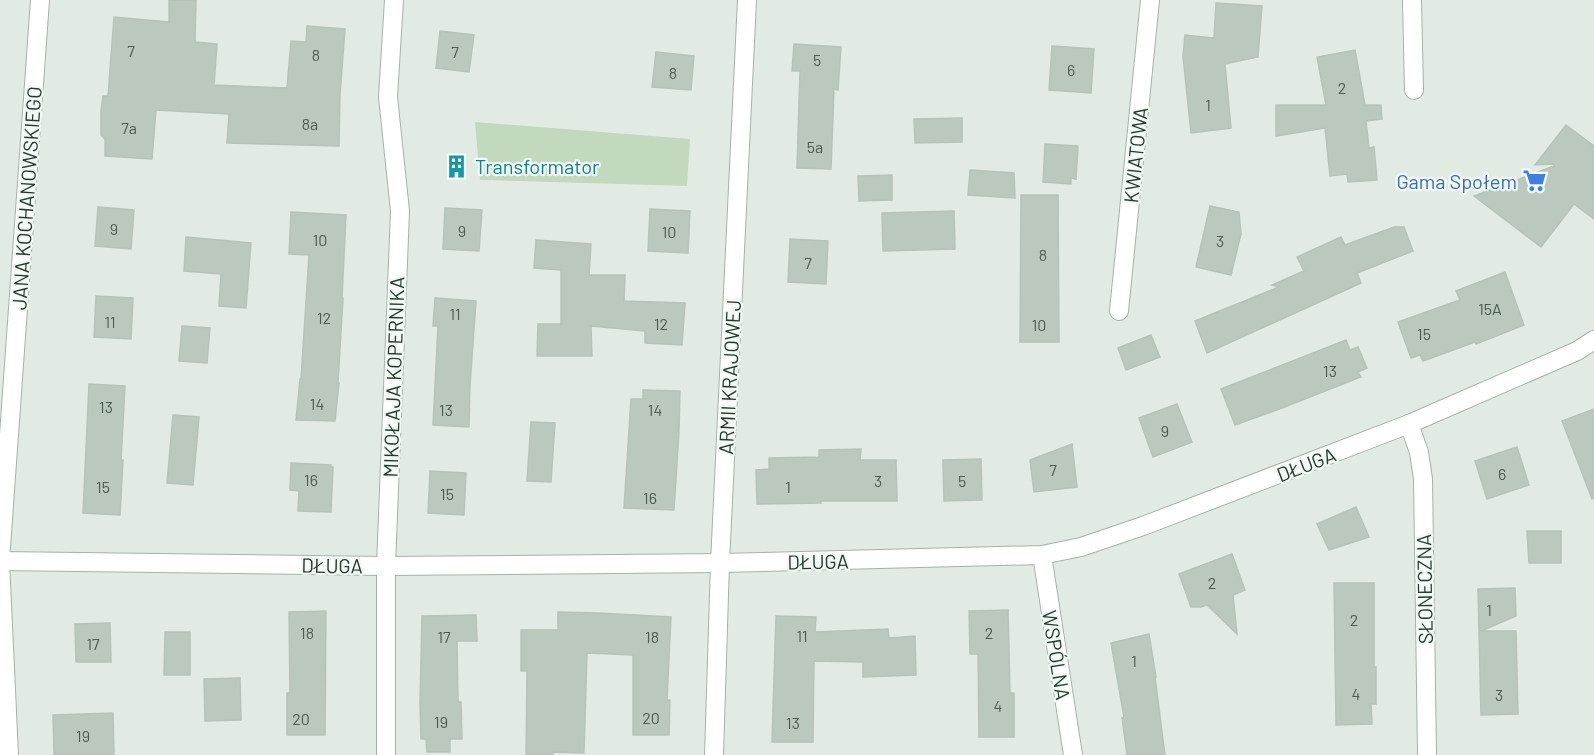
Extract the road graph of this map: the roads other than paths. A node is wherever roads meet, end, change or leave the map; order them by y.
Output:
1 (40, 0) edge
2 (394, 0) edge
3 (747, 0) edge
4 (1150, 0) edge
5 (1412, 0) edge
6 (1414, 90) dead end
7 (1119, 311) dead end
8 (1594, 340) edge
9 (1409, 424) junction
10 (1042, 555) junction
11 (0, 561) edge
12 (720, 563) junction
13 (386, 566) junction
14 (9, 755) edge
15 (386, 755) edge
16 (714, 755) edge
17 (1073, 755) edge
18 (1427, 755) edge

1 - 11 street, JANA KOCHANOWSKIEGO
2 - 13 street, MIKOŁAJA KOPERNIKA
3 - 12 street, ARMII KRAJOWEJ
4 - 7 street, KWIATOWA
5 - 6 street
8 - 9 street, DŁUGA
9 - 10 street, DŁUGA
9 - 18 street, SŁONECZNA
10 - 12 street, DŁUGA
10 - 17 street, WSPÓLNA
11 - 13 street, DŁUGA
11 - 14 street, JANA KOCHANOWSKIEGO
12 - 13 street, DŁUGA
12 - 16 street, ARMII KRAJOWEJ
13 - 15 street, MIKOŁAJA KOPERNIKA

